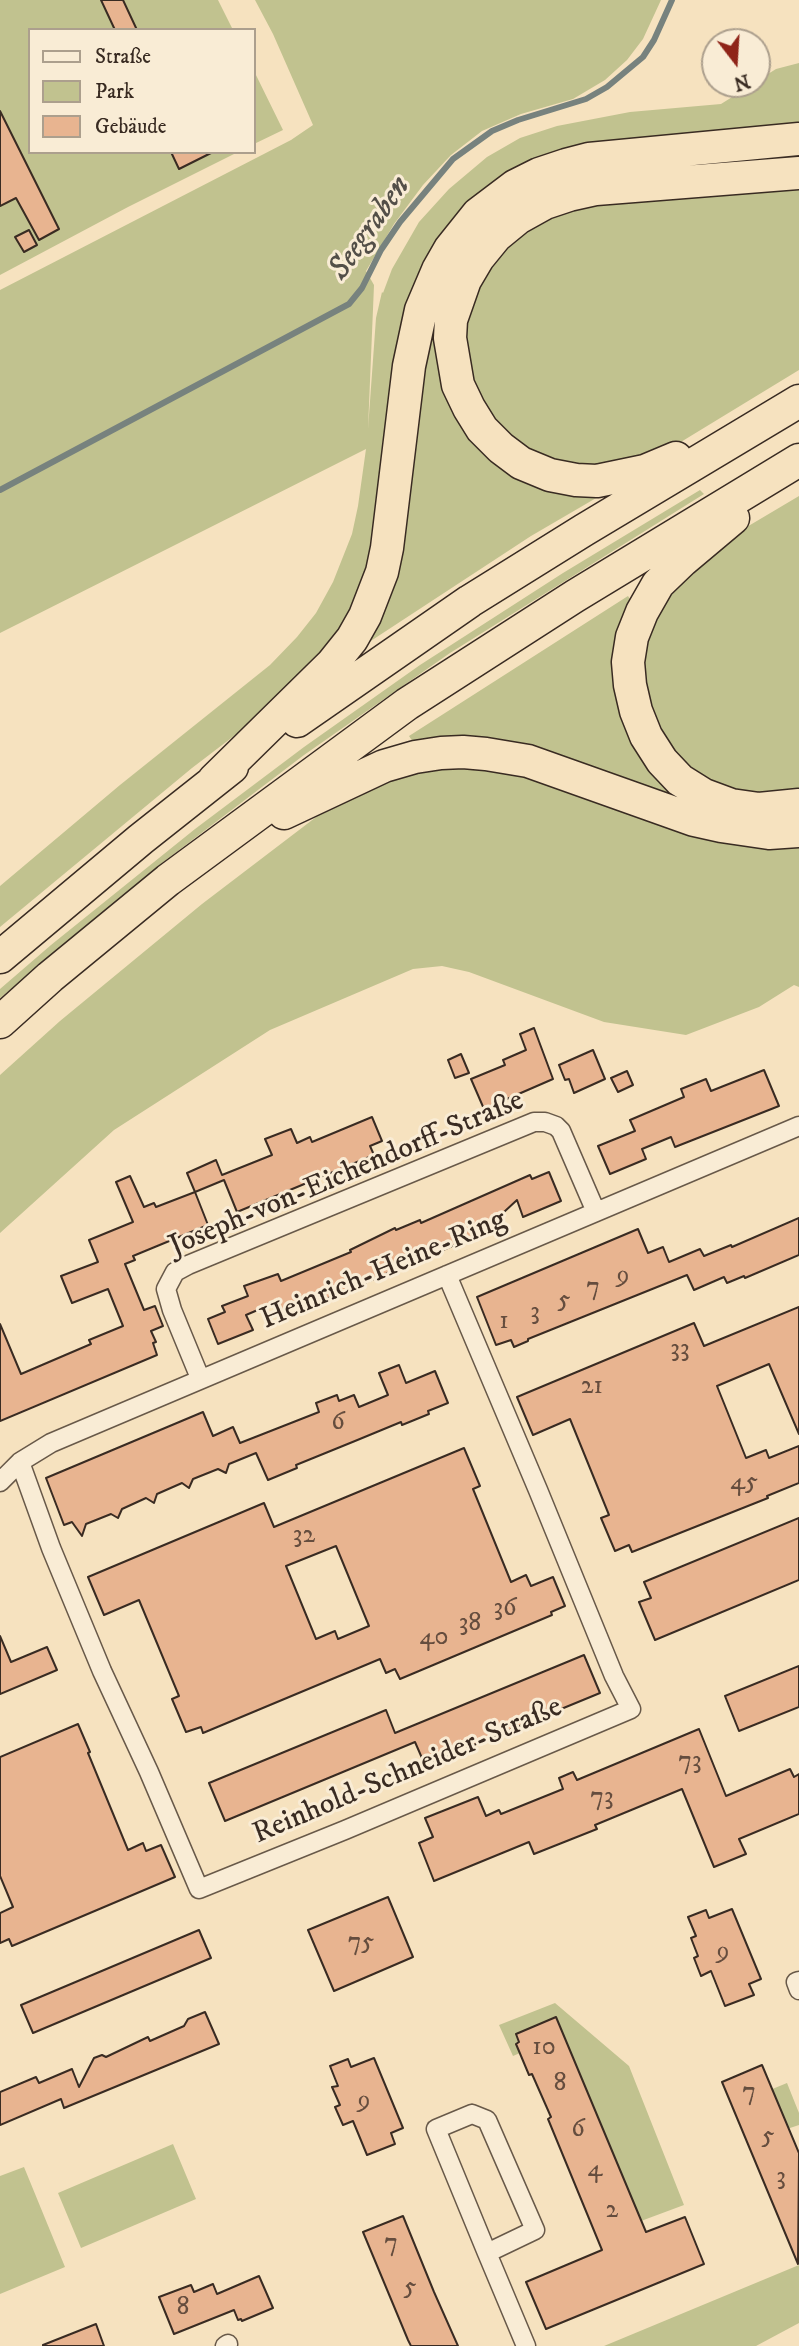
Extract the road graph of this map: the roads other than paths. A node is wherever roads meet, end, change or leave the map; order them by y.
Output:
1 (799, 139) edge
2 (799, 173) edge
3 (788, 408) edge
4 (799, 461) edge
5 (214, 780) junction
6 (799, 805) edge
7 (799, 831) edge
8 (211, 849) junction
9 (0, 957) edge
10 (0, 1022) edge
11 (799, 1126) edge
12 (596, 1212) junction
13 (447, 1275) junction
14 (200, 1378) junction
15 (20, 1462) junction
16 (0, 1482) edge
17 (799, 1981) edge
18 (799, 1990) edge
19 (487, 2253) junction
20 (526, 2346) edge

1 - 5 highway
2 - 3 highway
3 - 5 highway
4 - 6 highway
4 - 8 highway
5 - 9 highway
7 - 8 highway
8 - 10 highway
11 - 12 street, Heinrich-Heine-Ring
12 - 13 street, Heinrich-Heine-Ring
12 - 14 street, Joseph-von-Eichendorff-Straße
13 - 14 street, Heinrich-Heine-Ring
13 - 15 street, Reinhold-Schneider-Straße
14 - 15 street, Heinrich-Heine-Ring
15 - 16 street, Heinrich-Heine-Ring
17 - 18 street
19 - 19 street
19 - 20 street

